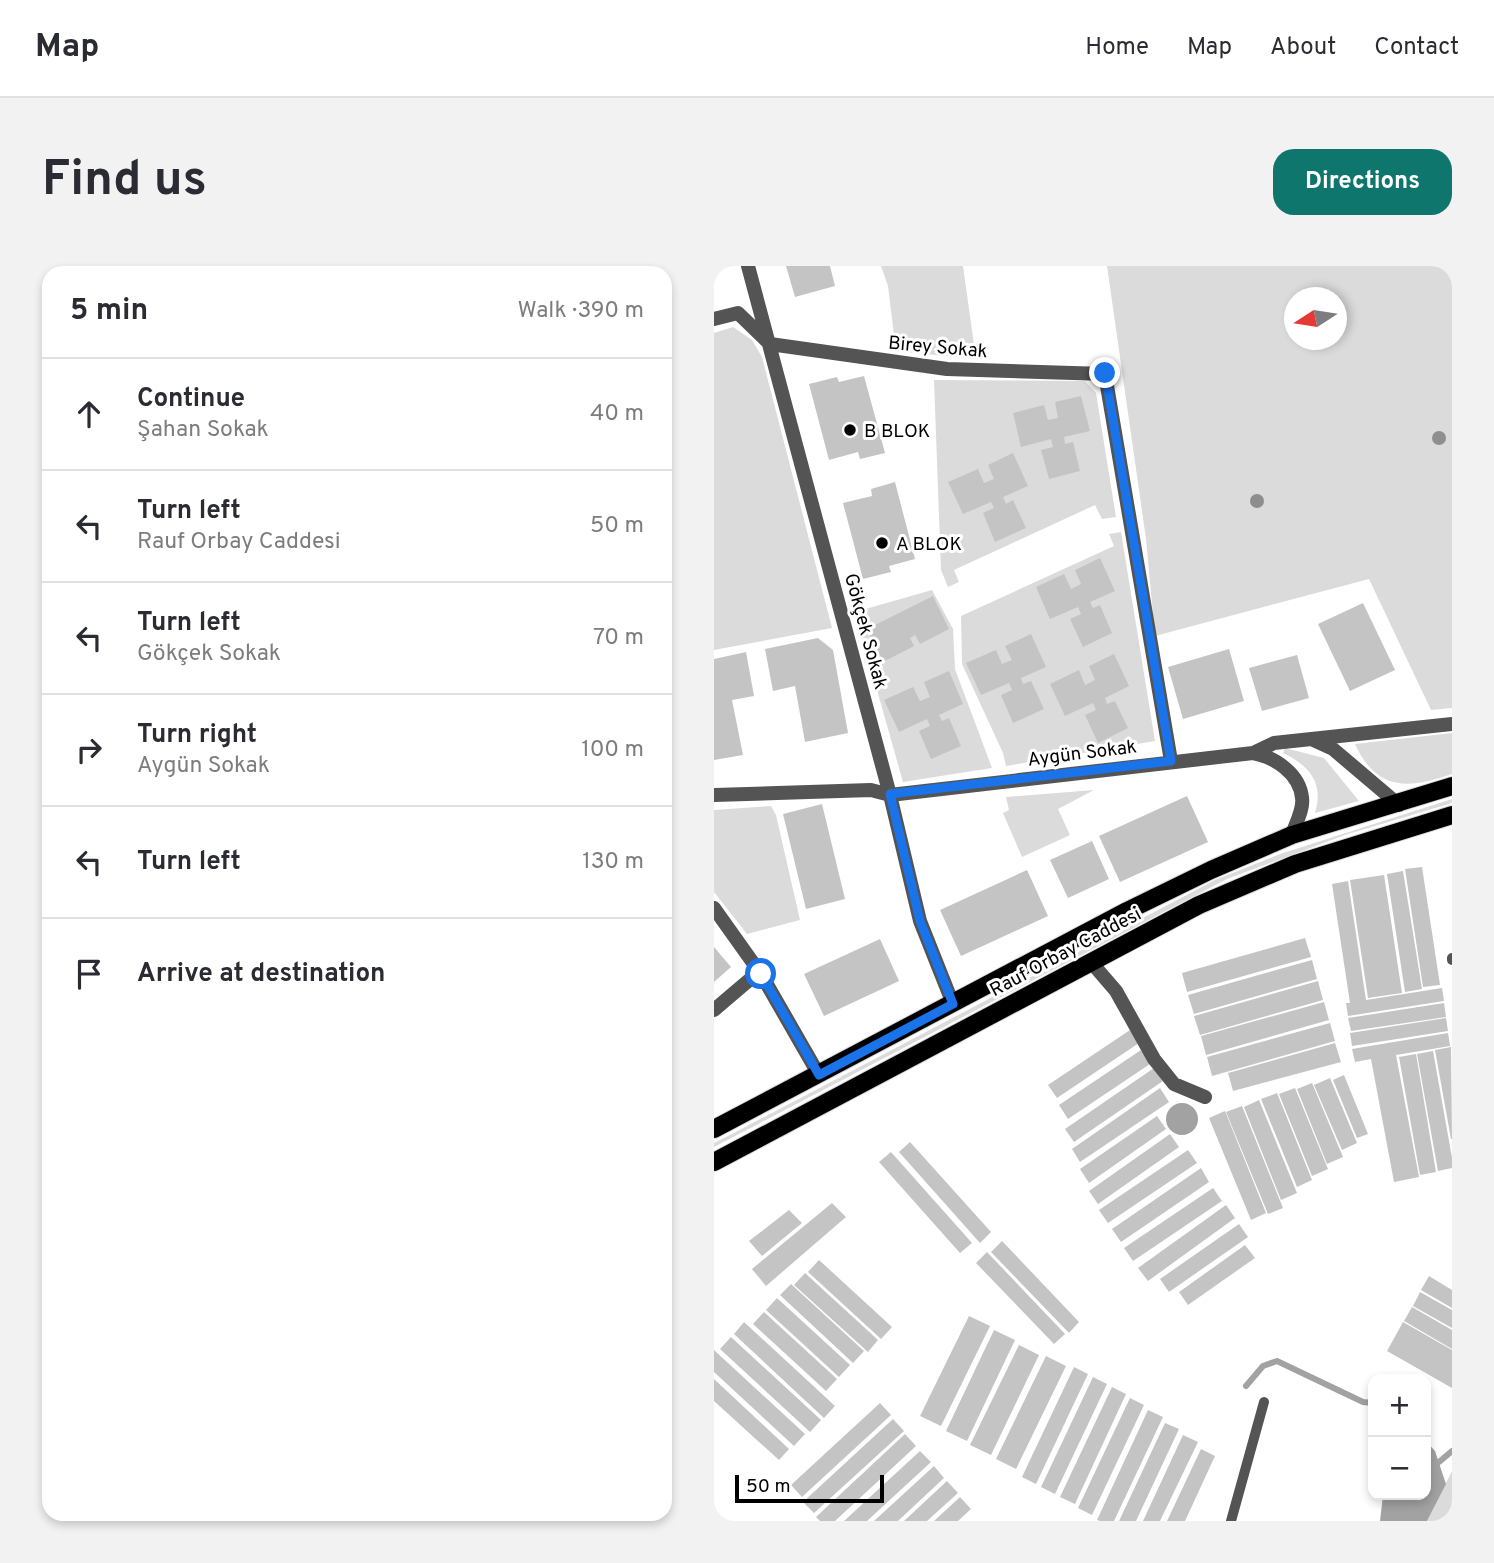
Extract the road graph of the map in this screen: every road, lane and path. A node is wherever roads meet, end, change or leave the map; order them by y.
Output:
1 (748, 266) edge
2 (714, 319) edge
3 (770, 344) junction
4 (1452, 724) edge
5 (1308, 739) junction
6 (1253, 753) junction
7 (1171, 761) junction
8 (1452, 786) edge
9 (890, 794) junction
10 (714, 795) edge
11 (1399, 805) junction
12 (1452, 815) edge
13 (1292, 835) junction
14 (714, 908) edge
15 (1091, 962) junction
16 (761, 974) junction
17 (953, 1004) junction
18 (714, 1010) edge
19 (819, 1075) junction
20 (1205, 1097) dead end
21 (714, 1129) edge
22 (714, 1162) edge
23 (1264, 1402) dead end
24 (1231, 1521) edge

1 - 3 street, Gökçek Sokak
2 - 3 street
3 - 7 street, Birey Sokak
3 - 9 street, Gökçek Sokak
4 - 5 street, Aygün Sokak
5 - 6 street, Aygün Sokak
5 - 11 street
6 - 7 street, Aygün Sokak
6 - 13 street
7 - 9 street, Aygün Sokak
8 - 11 main road, Rauf Orbay Caddesi
9 - 10 street, Aygün Sokak
9 - 17 street, Gökçek Sokak
11 - 13 main road, Rauf Orbay Caddesi
12 - 15 main road, Rauf Orbay Caddesi
13 - 17 main road, Rauf Orbay Caddesi
14 - 16 street
15 - 20 street
15 - 22 main road, Rauf Orbay Caddesi
16 - 18 street
16 - 19 street
17 - 19 main road, Rauf Orbay Caddesi
19 - 21 main road, Rauf Orbay Caddesi
23 - 24 lane

